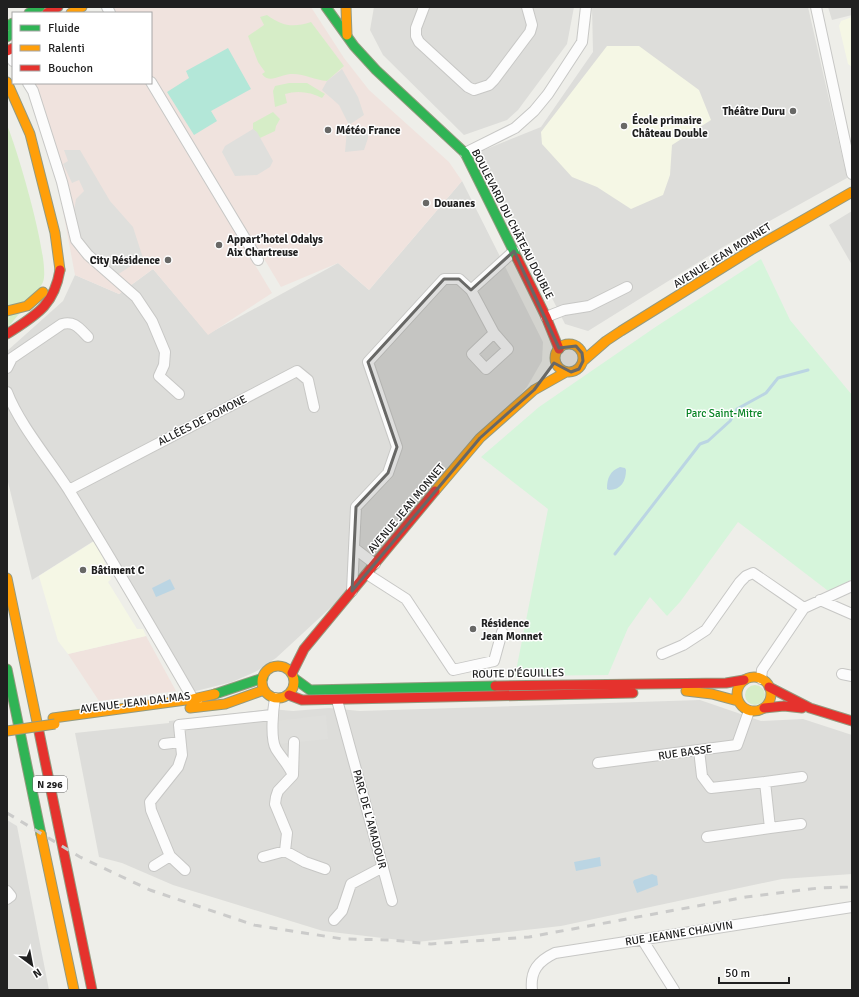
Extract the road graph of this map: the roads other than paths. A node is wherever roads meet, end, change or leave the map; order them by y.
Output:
1 (58, 7) edge
2 (82, 7) edge
3 (326, 7) edge
4 (346, 7) edge
5 (424, 7) edge
6 (527, 7) edge
7 (586, 7) edge
8 (816, 7) edge
9 (49, 12) edge
10 (73, 12) edge
11 (347, 34) junction
12 (7, 82) edge
13 (29, 84) edge
14 (152, 84) edge
15 (11, 115) dead end
16 (16, 127) dead end
17 (464, 153) junction
18 (852, 174) edge
19 (852, 192) edge
20 (42, 222) dead end
21 (514, 251) junction
22 (258, 260) dead end
23 (627, 287) dead end
24 (471, 290) junction
25 (7, 311) edge
26 (546, 317) junction
27 (494, 333) dead end
28 (7, 334) edge
29 (88, 337) dead end
30 (606, 342) junction
31 (576, 346) junction
32 (563, 347) junction
33 (556, 361) junction
34 (583, 361) junction
35 (7, 368) edge
36 (566, 372) junction
37 (534, 390) junction
38 (7, 392) edge
39 (178, 394) dead end
40 (314, 407) dead end
41 (69, 490) junction
42 (354, 548) junction
43 (375, 564) junction
44 (367, 574) junction
45 (7, 578) edge
46 (852, 586) edge
47 (352, 592) junction
48 (820, 600) junction
49 (804, 608) junction
50 (852, 614) edge
51 (502, 632) dead end
52 (304, 649) junction
53 (662, 654) dead end
54 (279, 666) junction
55 (7, 669) edge
56 (293, 676) junction
57 (263, 678) junction
58 (761, 679) junction
59 (744, 680) junction
60 (769, 687) junction
61 (264, 690) junction
62 (289, 695) junction
63 (275, 698) junction
64 (193, 699) junction
65 (337, 700) junction
66 (738, 701) junction
67 (205, 706) junction
68 (764, 708) junction
69 (810, 708) junction
70 (749, 711) junction
71 (272, 715) junction
72 (54, 721) junction
73 (852, 722) edge
74 (7, 724) edge
75 (7, 731) edge
76 (180, 742) junction
77 (294, 742) dead end
78 (164, 744) dead end
79 (699, 750) junction
80 (598, 763) dead end
81 (293, 775) junction
82 (802, 777) dead end
83 (765, 782) junction
84 (801, 824) dead end
85 (770, 828) junction
86 (707, 837) dead end
87 (285, 851) junction
88 (170, 856) junction
89 (263, 857) dead end
90 (154, 866) dead end
91 (383, 867) junction
92 (325, 869) dead end
93 (185, 870) dead end
94 (7, 892) edge
95 (7, 899) edge
96 (392, 901) dead end
97 (852, 907) edge
98 (334, 920) dead end
99 (642, 939) junction
100 (74, 990) edge
101 (92, 990) edge
102 (532, 990) edge
103 (674, 990) edge

1 - 9 main road
2 - 10 main road
3 - 11 main road, BOULEVARD DU CHÂTEAU DOUBLE
4 - 11 main road
5 - 6 street
7 - 17 street
8 - 18 street
11 - 17 main road, BOULEVARD DU CHÂTEAU DOUBLE
12 - 28 main road
13 - 39 street
14 - 22 street
15 - 16 main road
17 - 21 main road, BOULEVARD DU CHÂTEAU DOUBLE
19 - 30 main road, AVENUE JEAN MONNET
20 - 25 main road
21 - 24 street
21 - 26 main road, BOULEVARD DU CHÂTEAU DOUBLE
23 - 26 street
24 - 27 street, AVENUE JEAN MONNET
24 - 42 street, AVENUE JEAN MONNET
26 - 32 main road, BOULEVARD DU CHÂTEAU DOUBLE
29 - 35 street
30 - 31 main road, AVENUE JEAN MONNET
30 - 34 main road, AVENUE JEAN MONNET
31 - 32 main road
31 - 34 main road
32 - 33 main road
33 - 36 main road
33 - 37 main road, AVENUE JEAN MONNET
34 - 36 main road
36 - 37 main road, AVENUE JEAN MONNET
37 - 43 main road, AVENUE JEAN MONNET
38 - 41 street
40 - 41 street, ALLÉES DE POMONE
41 - 64 street
42 - 43 street, AVENUE JEAN MONNET
42 - 47 street, AVENUE JEAN MONNET
43 - 44 main road, AVENUE JEAN MONNET
44 - 47 main road, AVENUE JEAN MONNET
44 - 51 street
45 - 101 main road, N 296
46 - 48 street
47 - 52 main road, AVENUE JEAN MONNET
48 - 49 street
48 - 50 street
49 - 53 street
49 - 58 street
52 - 54 main road, AVENUE JEAN MONNET
52 - 56 main road, AVENUE JEAN MONNET
54 - 56 main road
54 - 57 main road
55 - 100 main road, N 296
56 - 59 main road, ROUTE D'ÉGUILLES
56 - 62 main road
57 - 61 main road
57 - 64 main road, AVENUE JEAN DALMAS
58 - 59 main road
58 - 60 main road
59 - 66 main road
60 - 68 main road
60 - 69 main road
61 - 63 main road
61 - 67 main road, AVENUE JEAN DALMAS
62 - 63 main road
62 - 65 main road, ROUTE D'ÉGUILLES
63 - 71 street
64 - 67 street
64 - 72 main road, AVENUE JEAN DALMAS
65 - 66 main road, ROUTE D'ÉGUILLES
65 - 91 street, PARC DE L'AMADOUR
66 - 70 main road
67 - 72 main road, AVENUE JEAN DALMAS
68 - 69 main road
68 - 70 main road
69 - 73 main road
70 - 79 street, RUE BASSE
71 - 76 street
71 - 81 street
72 - 74 main road, AVENUE JEAN DALMAS
72 - 75 main road, AVENUE JEAN DALMAS, bridge
76 - 78 street
76 - 88 street
77 - 81 street
79 - 80 street, RUE BASSE
79 - 83 street
81 - 87 street
82 - 83 street
83 - 85 street
84 - 85 street
85 - 86 street
87 - 89 street
87 - 92 street
88 - 90 street
88 - 93 street
91 - 96 street, PARC DE L'AMADOUR
91 - 98 street
94 - 95 street
97 - 99 street, RUE JEANNE CHAUVIN
99 - 102 street, RUE JEANNE CHAUVIN
99 - 103 street

